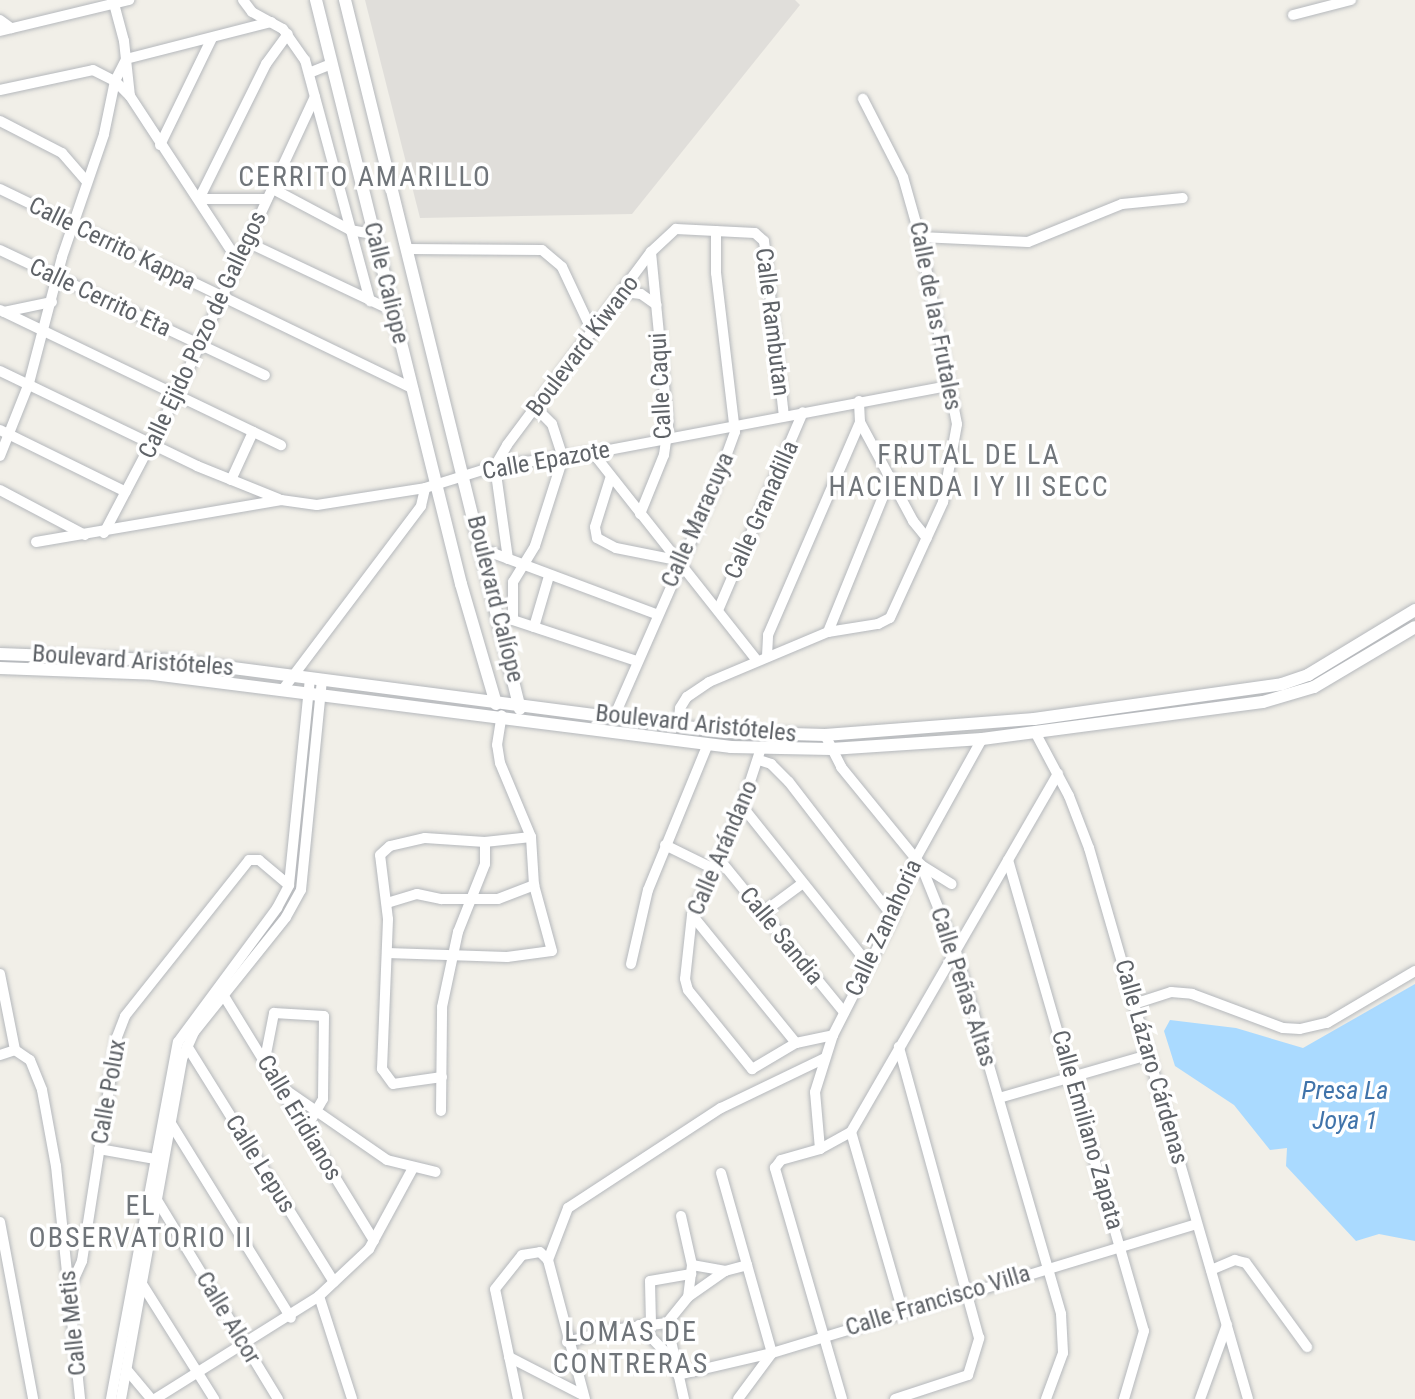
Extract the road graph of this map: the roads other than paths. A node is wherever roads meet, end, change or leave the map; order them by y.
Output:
1 (129, 0) edge
2 (243, 0) edge
3 (316, 0) edge
4 (345, 0) edge
5 (1351, 0) edge
6 (110, 2) edge
7 (1293, 15) dead end
8 (0, 20) edge
9 (271, 22) junction
10 (11, 28) junction
11 (0, 31) edge
12 (288, 34) junction
13 (212, 38) junction
14 (126, 59) junction
15 (331, 64) junction
16 (309, 73) junction
17 (115, 81) junction
18 (0, 90) edge
19 (130, 96) junction
20 (315, 97) junction
21 (863, 99) dead end
22 (0, 121) edge
23 (160, 145) junction
24 (87, 182) junction
25 (0, 189) edge
26 (272, 189) junction
27 (1183, 198) dead end
28 (198, 199) junction
29 (267, 199) junction
30 (73, 225) junction
31 (350, 230) junction
32 (716, 231) junction
33 (373, 234) junction
34 (920, 237) junction
35 (247, 242) junction
36 (407, 249) junction
37 (0, 250) edge
38 (651, 253) junction
39 (238, 261) junction
40 (57, 277) junction
41 (624, 292) junction
42 (222, 298) junction
43 (370, 301) junction
44 (52, 302) junction
45 (656, 305) junction
46 (393, 311) junction
47 (2, 312) edge
48 (44, 330) junction
49 (593, 333) junction
50 (200, 345) junction
51 (0, 371) edge
52 (265, 374) dead end
53 (29, 383) junction
54 (947, 387) junction
55 (413, 389) junction
56 (176, 396) junction
57 (859, 401) junction
58 (537, 409) junction
59 (803, 412) junction
60 (784, 416) junction
61 (860, 422) junction
62 (734, 425) junction
63 (0, 430) edge
64 (253, 432) junction
65 (11, 435) junction
66 (667, 438) junction
67 (153, 444) junction
68 (281, 445) dead end
69 (506, 445) junction
70 (593, 453) junction
71 (0, 456) edge
72 (563, 458) junction
73 (518, 464) junction
74 (495, 466) junction
75 (464, 477) junction
76 (891, 477) junction
77 (610, 479) junction
78 (231, 480) junction
79 (438, 484) junction
80 (425, 488) junction
81 (0, 490) edge
82 (126, 492) junction
83 (281, 499) junction
84 (640, 514) junction
85 (104, 533) junction
86 (85, 535) junction
87 (927, 538) junction
88 (36, 542) dead end
89 (482, 549) junction
90 (508, 559) junction
91 (681, 561) junction
92 (525, 566) junction
93 (549, 576) junction
94 (719, 608) junction
95 (1413, 612) edge
96 (656, 614) junction
97 (511, 621) junction
98 (534, 627) junction
99 (1415, 627) edge
100 (828, 632) junction
101 (0, 654) edge
102 (762, 658) junction
103 (636, 661) junction
104 (0, 668) edge
105 (293, 675) junction
106 (316, 678) junction
107 (284, 688) junction
108 (518, 688) junction
109 (314, 693) junction
110 (494, 700) junction
111 (522, 704) junction
112 (570, 712) junction
113 (501, 714) junction
114 (614, 717) junction
115 (678, 724) junction
116 (1035, 732) junction
117 (825, 735) junction
118 (982, 739) junction
119 (708, 744) junction
120 (831, 749) junction
121 (760, 754) junction
122 (1058, 773) junction
123 (741, 806) junction
124 (531, 837) junction
125 (485, 842) junction
126 (665, 845) junction
127 (1008, 860) junction
128 (918, 861) junction
129 (716, 864) junction
130 (803, 883) junction
131 (951, 884) dead end
132 (289, 885) junction
133 (534, 885) junction
134 (471, 899) junction
135 (387, 903) junction
136 (277, 908) junction
137 (761, 914) junction
138 (692, 915) junction
139 (893, 916) junction
140 (286, 917) junction
141 (956, 952) junction
142 (387, 953) junction
143 (454, 957) junction
144 (631, 964) dead end
145 (869, 965) junction
146 (1415, 971) edge
147 (0, 974) edge
148 (224, 996) junction
149 (1134, 1004) junction
150 (844, 1013) junction
151 (833, 1035) junction
152 (796, 1043) junction
153 (187, 1046) junction
154 (899, 1047) junction
155 (15, 1051) junction
156 (0, 1055) edge
157 (1148, 1055) junction
158 (825, 1058) junction
159 (265, 1059) junction
160 (442, 1077) junction
161 (1072, 1077) junction
162 (281, 1087) junction
163 (999, 1098) junction
164 (163, 1111) junction
165 (441, 1111) dead end
166 (319, 1112) junction
167 (171, 1123) junction
168 (305, 1130) junction
169 (851, 1132) junction
170 (820, 1149) junction
171 (99, 1150) junction
172 (155, 1159) junction
173 (413, 1168) junction
174 (436, 1172) dead end
175 (721, 1173) dead end
176 (157, 1200) junction
177 (681, 1216) dead end
178 (0, 1222) edge
179 (1197, 1224) junction
180 (64, 1232) junction
181 (83, 1236) junction
182 (374, 1241) junction
183 (1120, 1244) junction
184 (548, 1260) junction
185 (747, 1265) junction
186 (1048, 1267) junction
187 (691, 1270) junction
188 (1211, 1270) junction
189 (726, 1271) junction
190 (136, 1274) junction
191 (334, 1282) junction
192 (143, 1287) junction
193 (70, 1288) junction
194 (970, 1292) junction
195 (319, 1296) junction
196 (688, 1297) junction
197 (903, 1312) junction
198 (290, 1318) junction
199 (651, 1323) junction
200 (667, 1323) junction
201 (1228, 1324) junction
202 (639, 1325) junction
203 (823, 1337) junction
204 (567, 1342) junction
205 (245, 1346) junction
206 (1307, 1347) dead end
207 (772, 1353) junction
208 (509, 1357) junction
209 (675, 1363) junction
210 (127, 1370) junction
211 (197, 1372) junction
212 (678, 1375) junction
213 (584, 1397) edge
214 (684, 1398) edge
215 (33, 1399) edge
216 (80, 1399) edge
217 (111, 1399) edge
218 (121, 1399) edge
219 (153, 1399) edge
220 (214, 1399) edge
221 (278, 1399) edge
222 (352, 1399) edge
223 (518, 1399) edge
224 (738, 1399) edge
225 (842, 1399) edge
226 (895, 1399) edge
227 (1046, 1399) edge
228 (1124, 1399) edge
229 (1200, 1399) edge
230 (1248, 1399) edge

1 - 6 street
2 - 9 street
3 - 15 street, Calle Caliope
4 - 36 street, Calle Caliope
5 - 7 street
6 - 10 street
6 - 14 street
8 - 10 street
9 - 12 street
9 - 13 street
10 - 11 street
12 - 16 street
12 - 28 street
13 - 14 street
13 - 23 street
14 - 17 street
14 - 19 street
15 - 16 street
15 - 33 street, Calle Caliope
16 - 20 street
17 - 18 street
17 - 19 street
17 - 24 street
19 - 23 street
20 - 26 street, Calle Ejido Pozo de Gallegos
20 - 31 street
21 - 34 street, Calle de las Frutales
22 - 24 street
23 - 28 street
24 - 30 street
25 - 30 street, Calle Cerrito Kappa
26 - 29 street, Calle Ejido Pozo de Gallegos
26 - 31 street
27 - 34 street
28 - 29 street
28 - 39 street
29 - 35 street, Calle Ejido Pozo de Gallegos
30 - 40 street
30 - 42 street, Calle Cerrito Kappa
31 - 33 street
31 - 43 street
32 - 38 street, Boulevard Kiwano
32 - 60 street, Calle Rambutan
32 - 62 street, Calle Maracuya
33 - 46 street, Calle Caliope
34 - 54 street, Calle de las Frutales
35 - 39 street, Calle Ejido Pozo de Gallegos
35 - 43 street
36 - 49 street
36 - 75 street, Calle Caliope
37 - 40 street, Calle Cerrito Eta
38 - 41 street, Boulevard Kiwano
38 - 45 street, Calle Caqui
39 - 42 street, Calle Ejido Pozo de Gallegos
40 - 44 street
40 - 50 street, Calle Cerrito Eta
41 - 45 street
41 - 49 street, Boulevard Kiwano
42 - 50 street, Calle Ejido Pozo de Gallegos
42 - 55 street, Calle Cerrito Kappa
43 - 46 street
44 - 47 street
44 - 48 street
45 - 66 street, Calle Caqui
46 - 55 street, Calle Caliope
47 - 48 street
48 - 53 street
48 - 56 street
49 - 58 street, Boulevard Kiwano
50 - 52 street, Calle Cerrito Eta
50 - 56 street, Calle Ejido Pozo de Gallegos
51 - 53 street
53 - 65 street
53 - 67 street
54 - 57 street, Calle Epazote
54 - 87 street, Calle de las Frutales
55 - 79 street, Calle Caliope
56 - 64 street
56 - 67 street, Calle Ejido Pozo de Gallegos
57 - 59 street, Calle Epazote
57 - 61 street
58 - 69 street, Boulevard Kiwano
58 - 72 street
59 - 60 street, Calle Epazote
59 - 94 street, Calle Granadilla
60 - 62 street, Calle Epazote
61 - 76 street
61 - 102 street
62 - 66 street, Calle Epazote
62 - 91 street, Calle Maracuya
63 - 65 street
64 - 68 street
64 - 78 street
65 - 71 street
65 - 82 street
66 - 70 street, Calle Epazote
66 - 84 street, Calle Caqui
67 - 78 street
67 - 82 street, Calle Ejido Pozo de Gallegos
69 - 73 street
69 - 74 street, Boulevard Kiwano
70 - 72 street, Calle Epazote
70 - 77 street
72 - 73 street, Calle Epazote
72 - 92 street
73 - 74 street, Calle Epazote
74 - 75 street, Calle Epazote
74 - 90 street
75 - 79 street, Calle Epazote
75 - 89 street, Boulevard Calíope
76 - 87 street
76 - 100 street
77 - 84 street
77 - 91 street
78 - 83 street
79 - 80 street, Calle Epazote
79 - 110 street, Boulevard Calíope
80 - 83 street, Calle Epazote
80 - 105 street
81 - 86 street
82 - 85 street, Calle Ejido Pozo de Gallegos
83 - 85 street, Calle Epazote
84 - 91 street
85 - 86 street, Calle Epazote
86 - 88 street, Calle Epazote
87 - 100 street, Calle de las Frutales
89 - 90 street
89 - 97 street, Boulevard Calíope
90 - 92 street
91 - 94 street
91 - 96 street, Calle Maracuya
92 - 93 street
92 - 97 street
93 - 96 street
93 - 98 street
94 - 102 street
95 - 117 street, Boulevard Aristóteles
96 - 103 street, Calle Maracuya
97 - 98 street
97 - 108 street, Boulevard Calíope
98 - 103 street
99 - 116 street, Boulevard Aristóteles
100 - 102 street, Calle de las Frutales
101 - 105 street, Boulevard Aristóteles
102 - 115 street, Calle de las Frutales
103 - 114 street, Calle Maracuya
104 - 107 street, Boulevard Aristóteles
105 - 106 street, Boulevard Aristóteles
105 - 107 street
106 - 109 street
106 - 110 street, Boulevard Aristóteles
107 - 109 street, Boulevard Aristóteles
108 - 111 street, Boulevard Calíope
108 - 112 street
109 - 113 street, Boulevard Aristóteles
109 - 132 street
109 - 140 street
110 - 111 street, Boulevard Aristóteles
110 - 113 street, Boulevard Calíope
111 - 112 street, Boulevard Aristóteles
111 - 113 street, Boulevard Calíope
112 - 114 street, Boulevard Aristóteles
113 - 119 street, Boulevard Aristóteles
113 - 124 street
114 - 115 street, Boulevard Aristóteles
115 - 117 street, Boulevard Aristóteles
116 - 118 street, Boulevard Aristóteles
116 - 122 street, Calle Lázaro Cárdenas
117 - 120 street, Calle Peñas Altas
118 - 120 street, Boulevard Aristóteles
118 - 128 street, Calle Zanahoria
119 - 121 street, Boulevard Aristóteles
119 - 126 street
120 - 121 street, Boulevard Aristóteles
120 - 128 street, Calle Peñas Altas
121 - 123 street, Calle Arándano
121 - 139 street
122 - 127 street
122 - 149 street, Calle Lázaro Cárdenas
123 - 129 street, Calle Arándano
123 - 130 street
124 - 125 street
124 - 133 street
125 - 134 street
125 - 135 street
126 - 129 street
126 - 144 street
127 - 141 street
127 - 161 street, Calle Emiliano Zapata
128 - 131 street
128 - 139 street, Calle Zanahoria
128 - 141 street, Calle Peñas Altas
129 - 137 street, Calle Sandia
129 - 138 street, Calle Arándano
130 - 137 street
130 - 145 street
132 - 136 street
132 - 171 street, Calle Polux
133 - 134 street
133 - 143 street
134 - 135 street
134 - 143 street
135 - 142 street
136 - 140 street
136 - 164 street
137 - 150 street, Calle Sandia
138 - 152 street
138 - 152 street, Calle Arándano
139 - 145 street, Calle Zanahoria
140 - 148 street
141 - 154 street
141 - 163 street, Calle Peñas Altas
142 - 143 street
142 - 160 street
143 - 160 street
145 - 150 street, Calle Zanahoria
146 - 149 street
147 - 155 street
148 - 153 street
148 - 159 street, Calle Eridianos
149 - 157 street, Calle Lázaro Cárdenas
150 - 151 street, Calle Zanahoria
151 - 152 street
151 - 158 street, Calle Zanahoria
153 - 167 street
153 - 191 street, Calle Lepus
154 - 169 street
154 - 194 street
155 - 156 street
155 - 180 street, Calle Metis
157 - 161 street
157 - 179 street, Calle Lázaro Cárdenas
158 - 170 street, Calle Zanahoria
158 - 184 street
159 - 162 street, Calle Eridianos
159 - 166 street
160 - 165 street
161 - 163 street
161 - 183 street, Calle Emiliano Zapata
162 - 166 street
162 - 168 street, Calle Eridianos
163 - 186 street, Calle Peñas Altas
164 - 167 street
164 - 172 street
166 - 168 street
166 - 173 street
167 - 176 street
167 - 198 street
168 - 182 street, Calle Eridianos
169 - 170 street
169 - 197 street
170 - 203 street
171 - 172 street
171 - 181 street, Calle Polux
172 - 190 street
173 - 174 street
173 - 182 street
175 - 185 street
176 - 192 street
176 - 205 street, Calle Alcor
177 - 187 street
178 - 215 street
179 - 183 street, Calle Francisco Villa
179 - 188 street, Calle Lázaro Cárdenas
180 - 181 street
180 - 193 street, Calle Metis
181 - 193 street, Calle Polux
182 - 191 street
183 - 186 street, Calle Francisco Villa
183 - 228 street, Calle Emiliano Zapata
184 - 204 street
184 - 208 street
185 - 189 street
185 - 207 street
186 - 194 street, Calle Francisco Villa
186 - 227 street, Calle Peñas Altas
187 - 189 street
187 - 196 street
187 - 199 street
188 - 201 street, Calle Lázaro Cárdenas
188 - 206 street
189 - 196 street
190 - 192 street
190 - 217 street
191 - 195 street
192 - 210 street
192 - 211 street
193 - 216 street, Calle Metis
194 - 197 street, Calle Francisco Villa
194 - 226 street
195 - 198 street
195 - 222 street
196 - 200 street
197 - 203 street, Calle Francisco Villa
198 - 205 street
199 - 200 street
199 - 202 street
200 - 209 street
201 - 229 street
201 - 230 street, Calle Lázaro Cárdenas
202 - 204 street
202 - 209 street
203 - 207 street, Calle Francisco Villa
203 - 225 street
204 - 213 street
205 - 211 street
205 - 221 street, Calle Alcor
207 - 212 street, Calle Francisco Villa
207 - 224 street
208 - 213 street
208 - 223 street
209 - 212 street
210 - 218 street
210 - 219 street
211 - 219 street
211 - 220 street
212 - 214 street

